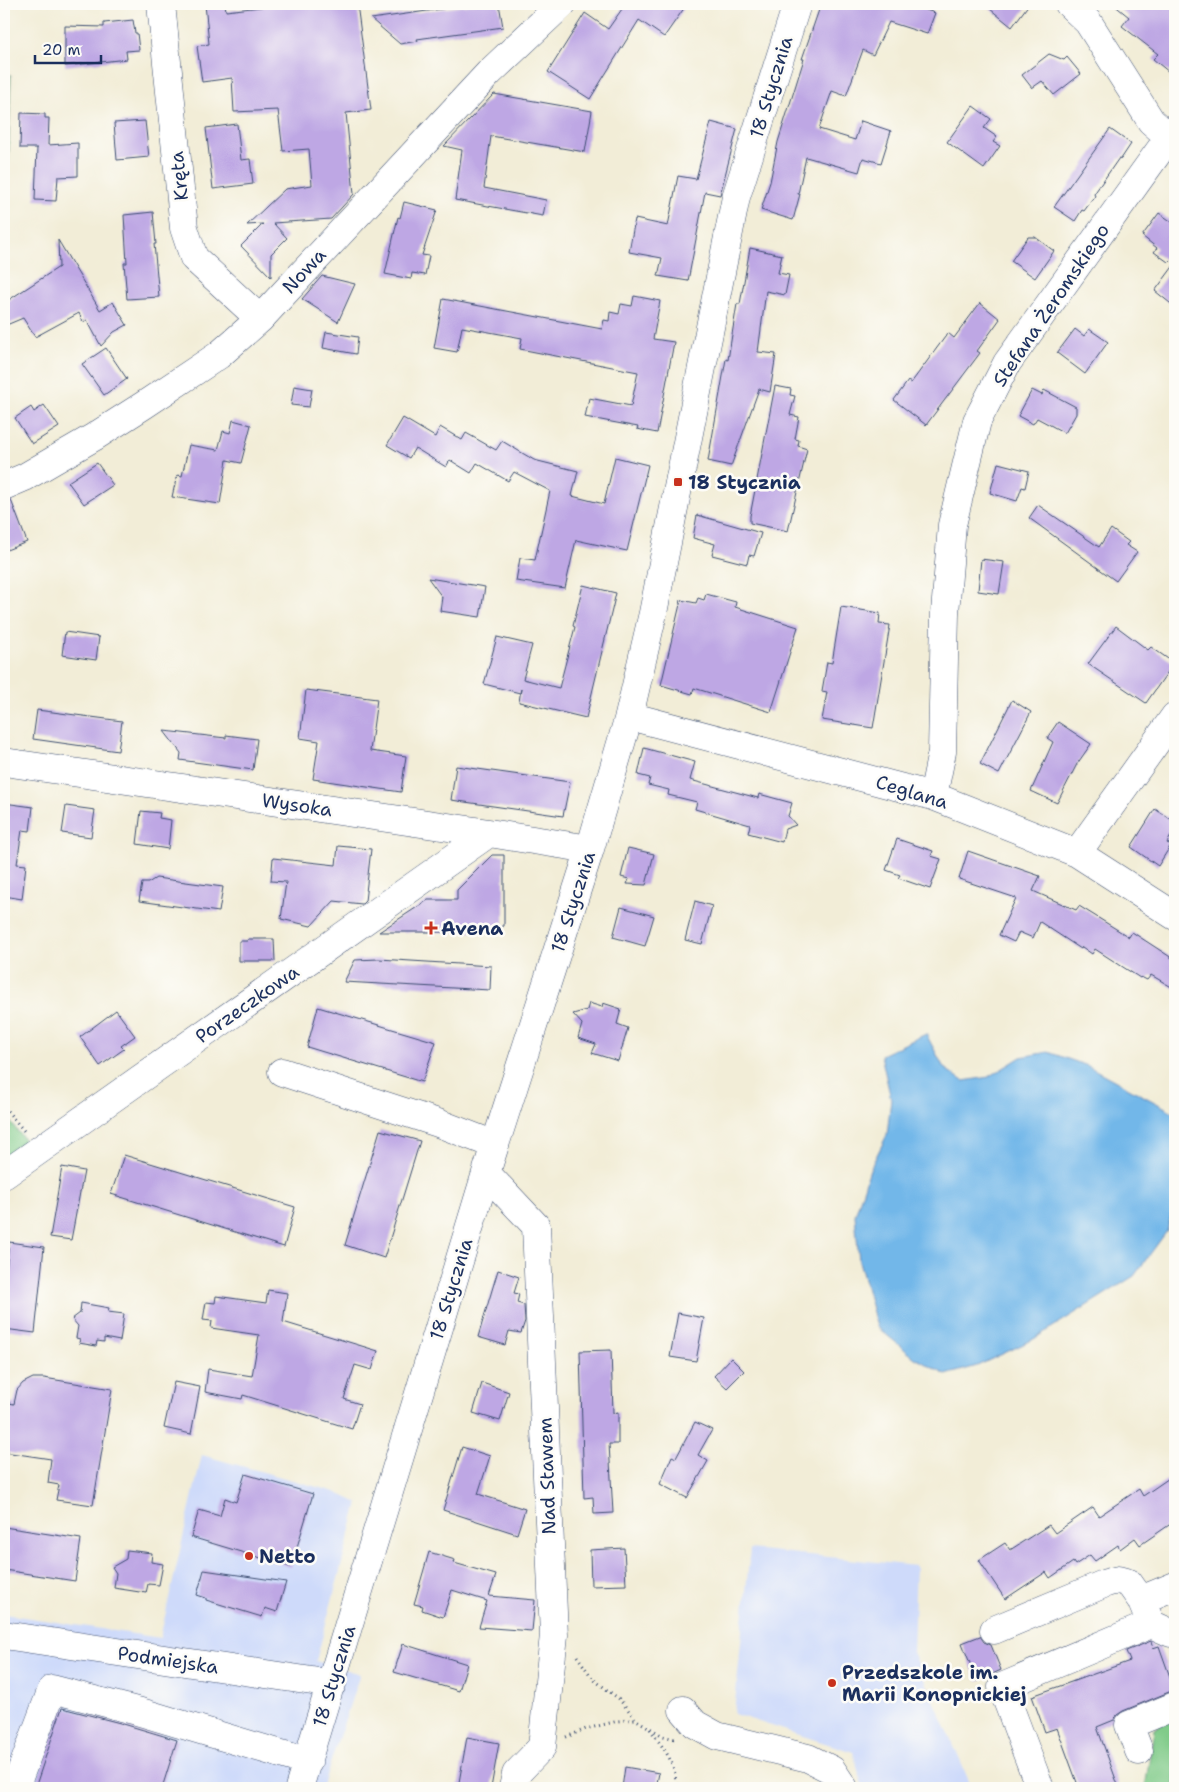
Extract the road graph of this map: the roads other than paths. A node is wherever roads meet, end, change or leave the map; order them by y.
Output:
1 (161, 4) edge
2 (562, 4) edge
3 (797, 4) edge
4 (1069, 4) edge
5 (1173, 137) edge
6 (260, 319) junction
7 (4, 486) edge
8 (629, 716) junction
9 (1175, 716) edge
10 (4, 762) edge
11 (934, 796) junction
12 (489, 833) junction
13 (590, 849) junction
14 (1077, 853) junction
15 (1175, 916) edge
16 (282, 1072) dead end
17 (495, 1145) junction
18 (486, 1173) junction
19 (4, 1175) edge
20 (1175, 1586) edge
21 (1156, 1618) edge
22 (994, 1630) dead end
23 (4, 1636) edge
24 (332, 1684) junction
25 (1175, 1706) edge
26 (683, 1710) dead end
27 (1139, 1751) dead end
28 (308, 1762) junction
29 (15, 1788) edge
30 (300, 1788) edge
31 (513, 1788) edge
32 (844, 1788) edge
33 (1040, 1788) edge

1 - 6 street, Kręta
2 - 6 street, Nowa
3 - 8 street, 18 Stycznia
4 - 5 street
5 - 11 street, Stefana Żeromskiego
6 - 7 street, Nowa
8 - 11 street, Ceglana
8 - 13 street, 18 Stycznia
9 - 14 street
10 - 12 street, Wysoka
11 - 14 street, Ceglana
12 - 13 street, Wysoka
12 - 19 street, Porzeczkowa
13 - 17 street, 18 Stycznia
14 - 15 street, Ceglana
16 - 17 street
17 - 18 street, 18 Stycznia
18 - 24 street, 18 Stycznia
18 - 31 street, Nad Stawem
20 - 21 street
21 - 22 street
21 - 33 street
23 - 24 street, Podmiejska
24 - 28 street, 18 Stycznia
25 - 27 street
26 - 32 street
28 - 29 street
28 - 30 street, 18 Stycznia

